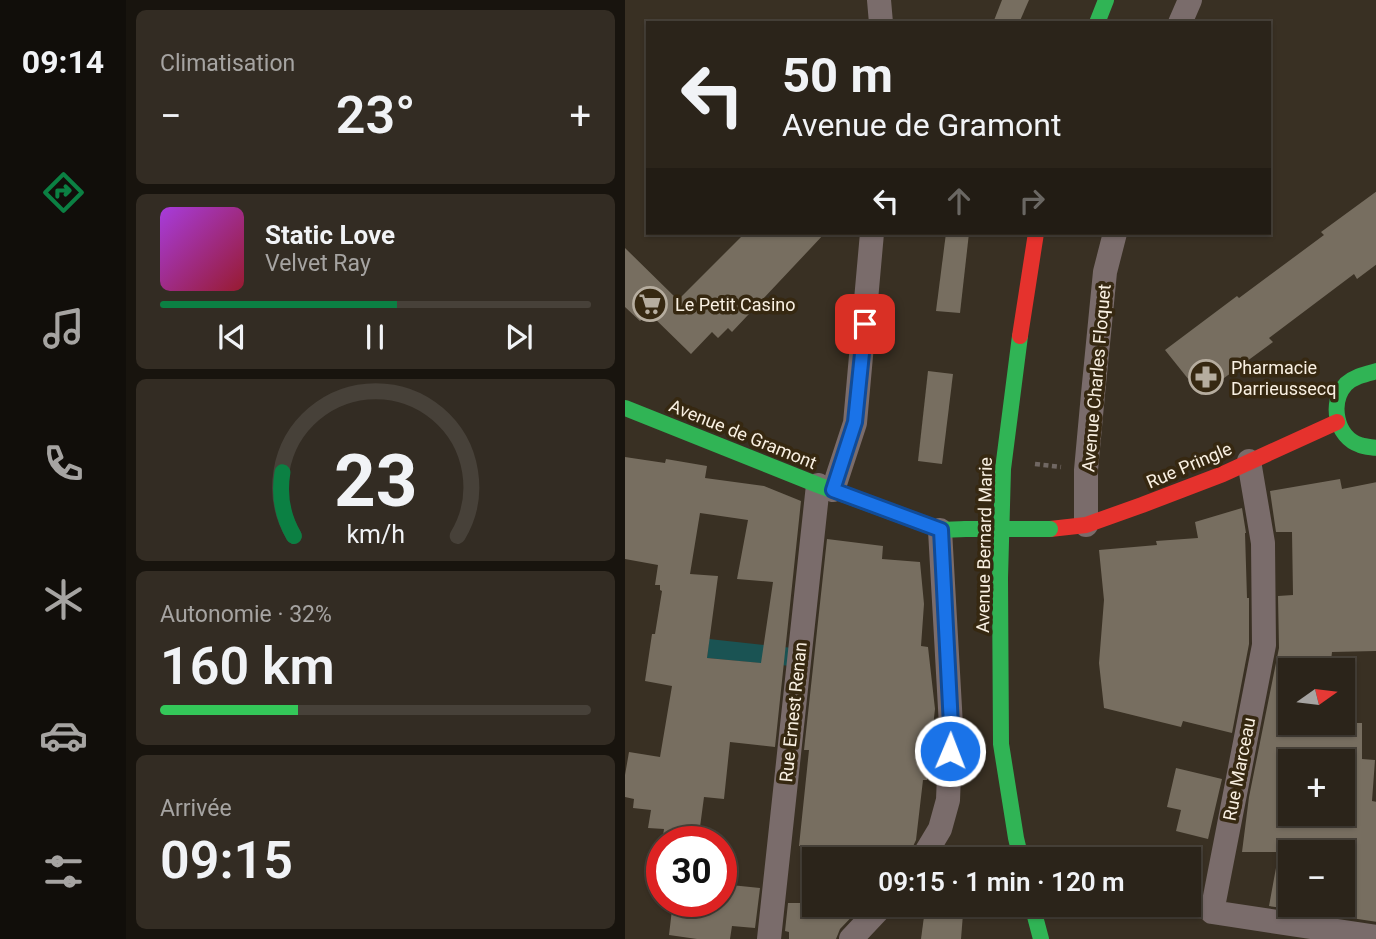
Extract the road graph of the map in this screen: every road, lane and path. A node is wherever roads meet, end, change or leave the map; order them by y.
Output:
1 (879, 0) edge
2 (1106, 0) edge
3 (1190, 0) edge
4 (881, 21) edge
5 (1097, 21) edge
6 (1181, 21) edge
7 (872, 235) edge
8 (1036, 235) edge
9 (1114, 235) edge
10 (1376, 371) edge
11 (625, 408) edge
12 (1337, 422) junction
13 (1376, 448) edge
14 (1249, 461) junction
15 (1004, 464) junction
16 (1086, 470) junction
17 (825, 487) junction
18 (1086, 525) junction
19 (1050, 529) joint
20 (941, 530) junction
21 (929, 847) edge
22 (1018, 847) edge
23 (872, 917) edge
24 (1035, 917) edge
25 (1376, 937) edge
26 (770, 939) edge
27 (851, 939) edge
28 (1041, 939) edge

1 - 4 street
2 - 5 street
3 - 6 street
7 - 17 street, Rue Ernest Renan
8 - 15 street, Avenue Bernard Marie
9 - 16 street, Avenue Charles Floquet
10 - 12 street
11 - 17 street, Avenue de Gramont
12 - 13 street
12 - 14 street, Rue Pringle
14 - 18 street, Rue Pringle
14 - 25 street, Rue Marceau
15 - 16 path
15 - 22 street, Avenue Bernard Marie
16 - 18 street, Avenue Charles Floquet
17 - 20 street, Avenue de Gramont
17 - 26 street, Rue Ernest Renan
18 - 19 street, Rue Pringle
19 - 20 street, Avenue de Gramont, bridge
20 - 21 street
23 - 27 street
24 - 28 street

